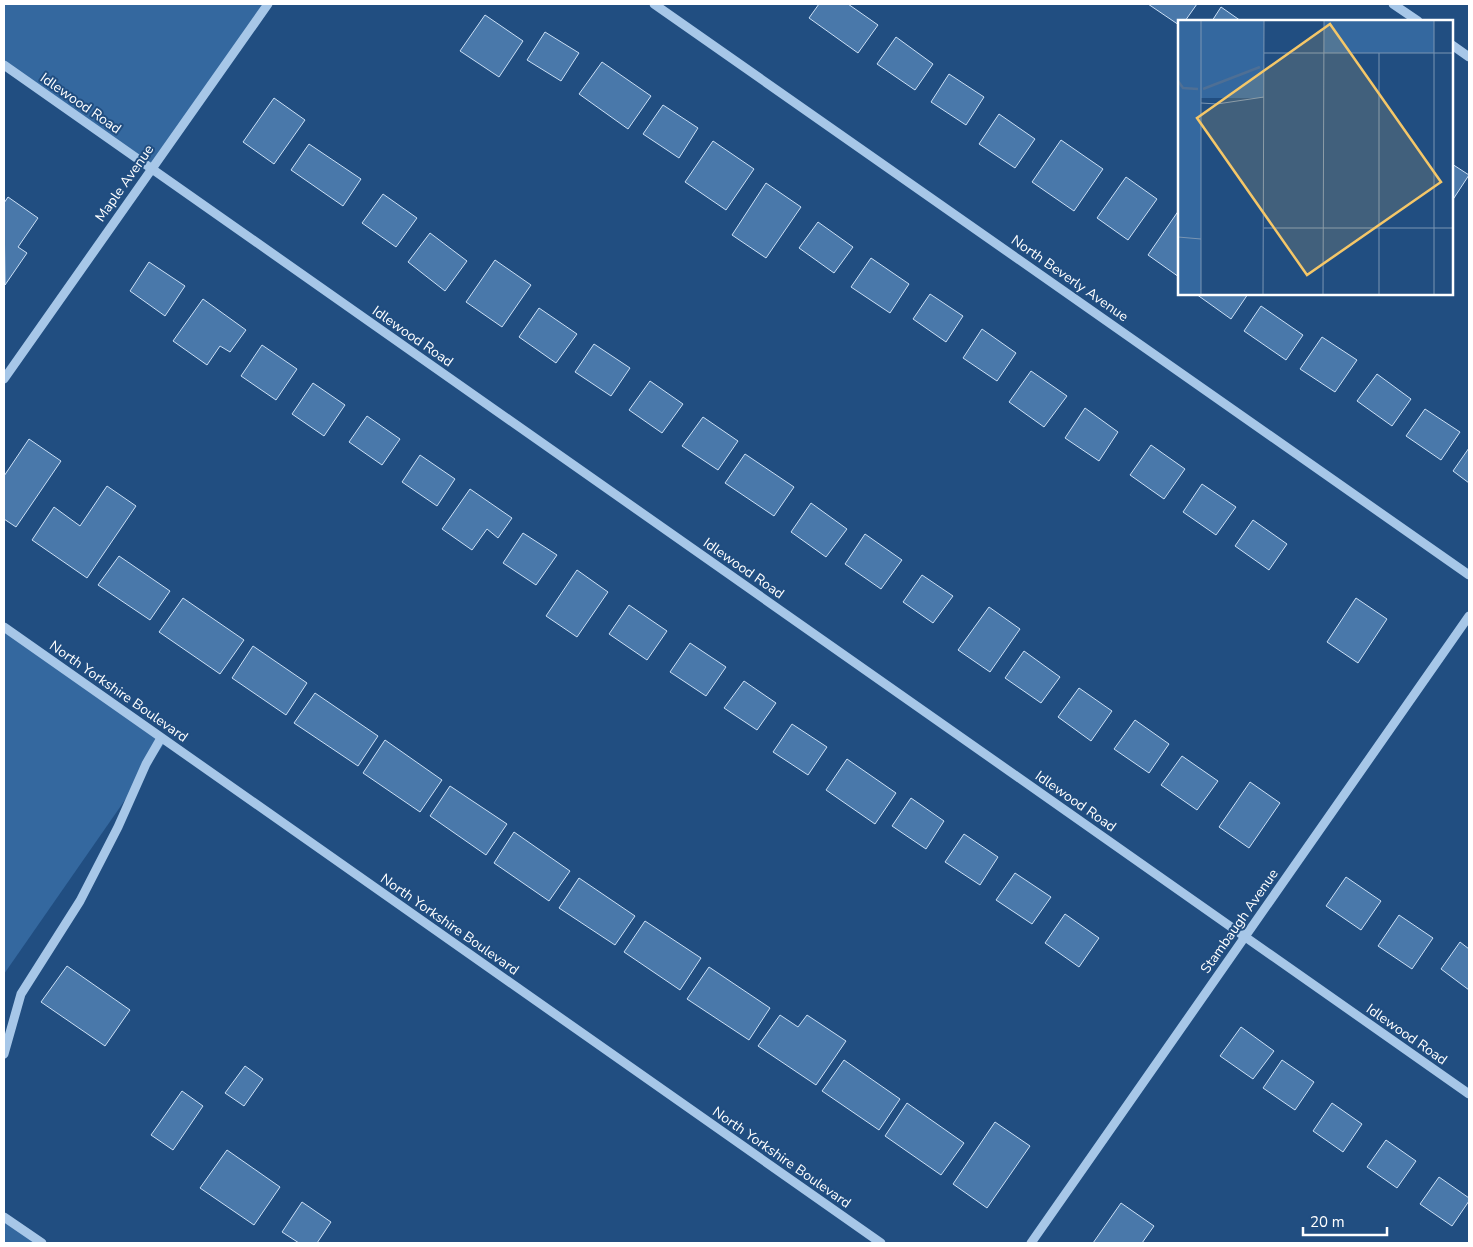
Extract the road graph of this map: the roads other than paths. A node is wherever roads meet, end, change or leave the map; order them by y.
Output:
1 (268, 4) edge
2 (654, 4) edge
3 (1393, 4) edge
4 (1417, 20) edge
5 (1453, 46) edge
6 (1469, 57) edge
7 (4, 65) edge
8 (151, 169) junction
9 (4, 379) edge
10 (1469, 575) edge
11 (1469, 616) edge
12 (4, 627) edge
13 (161, 738) junction
14 (1245, 936) junction
15 (4, 1054) edge
16 (1469, 1094) edge
17 (4, 1217) edge
18 (42, 1243) edge
19 (881, 1243) edge
20 (1031, 1243) edge

1 - 8 street, Maple Avenue
2 - 10 street, North Beverly Avenue
3 - 4 street
5 - 6 street
7 - 8 street, Idlewood Road
8 - 9 street, Maple Avenue
8 - 14 street, Idlewood Road
11 - 14 street, Stambaugh Avenue
12 - 13 street, North Yorkshire Boulevard
13 - 15 street
13 - 19 street, North Yorkshire Boulevard
14 - 16 street, Idlewood Road
14 - 20 street, Stambaugh Avenue
17 - 18 street

